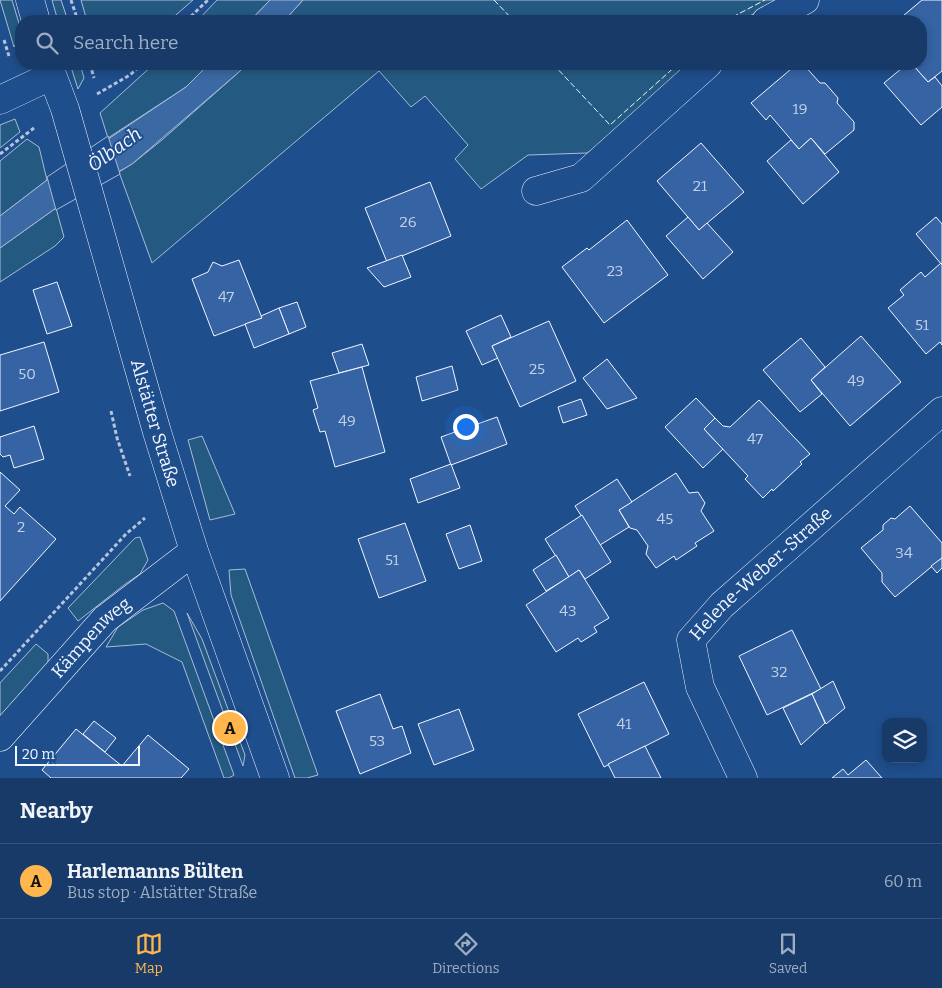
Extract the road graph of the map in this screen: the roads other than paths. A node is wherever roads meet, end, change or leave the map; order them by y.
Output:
1 (30, 0) edge
2 (805, 0) edge
3 (34, 15) edge
4 (777, 15) edge
5 (50, 70) edge
6 (701, 70) edge
7 (0, 100) edge
8 (536, 192) dead end
9 (942, 411) edge
10 (194, 551) junction
11 (0, 737) edge
12 (275, 778) edge
13 (743, 778) edge

1 - 3 street
2 - 4 street
5 - 7 street
5 - 10 street, Alstätter Straße
6 - 8 street
9 - 13 street, Helene-Weber-Straße
10 - 11 street, Kämpenweg
10 - 12 street, Alstätter Straße

